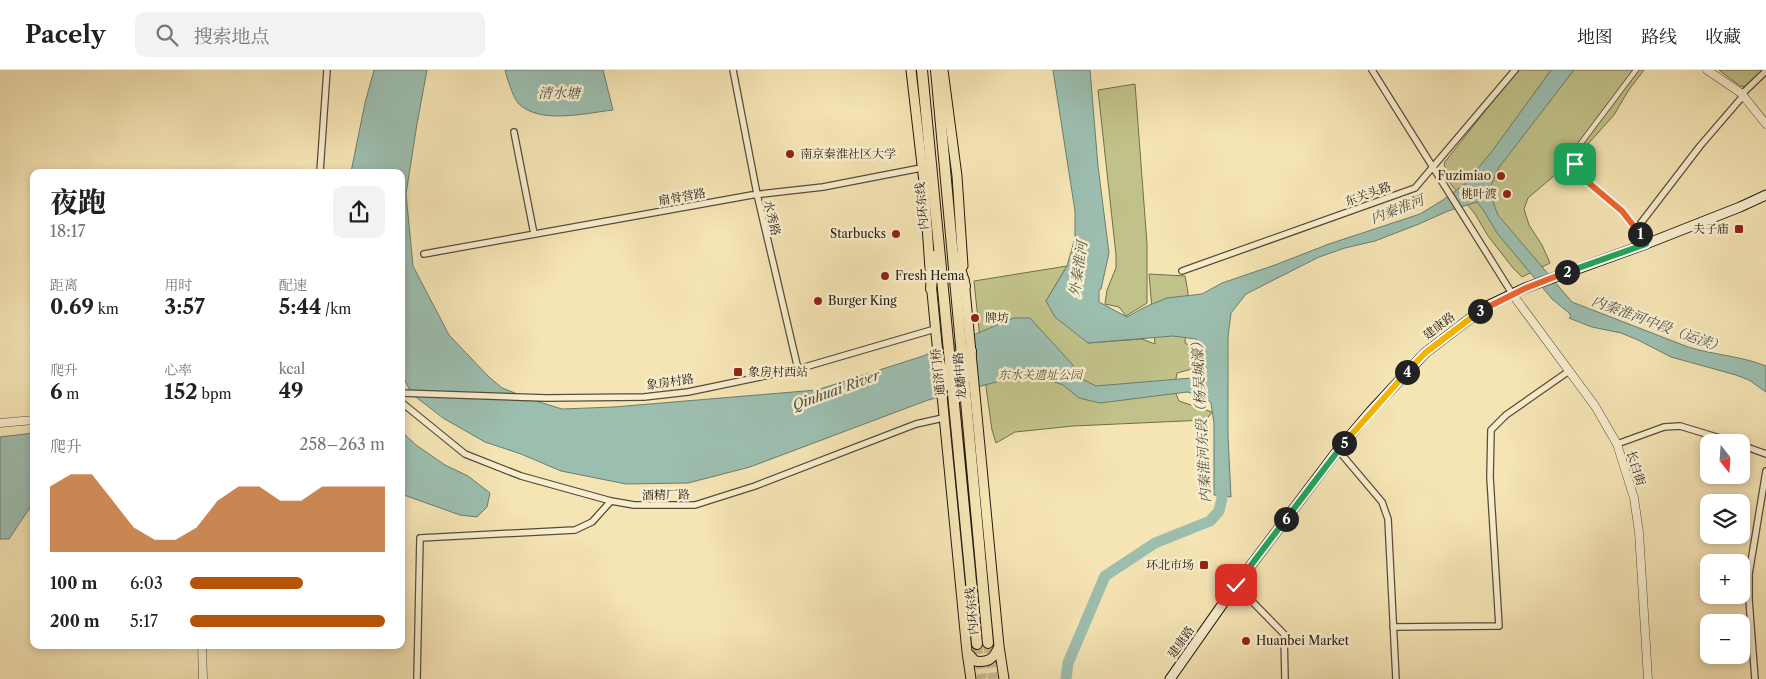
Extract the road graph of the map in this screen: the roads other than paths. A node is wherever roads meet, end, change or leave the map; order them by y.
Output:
1 (327, 70) edge
2 (733, 70) edge
3 (911, 70) edge
4 (922, 70) edge
5 (936, 70) edge
6 (943, 70) edge
7 (1372, 70) edge
8 (1515, 70) edge
9 (1636, 70) edge
10 (1706, 70) edge
11 (1766, 71) edge
12 (1743, 96) junction
13 (1766, 124) edge
14 (514, 132) dead end
15 (921, 168) junction
16 (1433, 168) junction
17 (320, 169) edge
18 (757, 194) junction
19 (1766, 195) edge
20 (949, 228) junction
21 (1637, 228) junction
22 (936, 230) junction
23 (534, 234) junction
24 (1646, 244) junction
25 (424, 254) dead end
26 (1182, 271) dead end
27 (965, 286) junction
28 (931, 289) junction
29 (1513, 295) junction
30 (935, 329) junction
31 (964, 335) junction
32 (947, 340) joint
33 (971, 350) joint
34 (938, 357) junction
35 (798, 369) junction
36 (1568, 371) junction
37 (405, 393) edge
38 (970, 397) junction
39 (953, 402) junction
40 (405, 405) edge
41 (943, 418) junction
42 (30, 420) edge
43 (0, 423) edge
44 (1706, 434) edge
45 (1617, 444) junction
46 (1750, 448) edge
47 (1338, 450) junction
48 (1766, 454) edge
49 (1766, 471) edge
50 (611, 501) junction
51 (1236, 585) junction
52 (1393, 628) junction
53 (988, 643) tunnel mouth
54 (977, 644) tunnel mouth
55 (999, 646) junction
56 (202, 649) edge
57 (967, 652) junction
58 (203, 679) edge
59 (417, 679) edge
60 (971, 679) edge
61 (1004, 679) edge
62 (1170, 679) edge
63 (1285, 679) edge
64 (1396, 679) edge
65 (1648, 679) edge
66 (1755, 679) edge

1 - 17 street
2 - 18 street, 水秀路
3 - 15 main road, 龙蟠中路
4 - 22 highway, 内环东线
5 - 20 highway, 内环东线
6 - 27 main road, 龙蟠中路
7 - 16 street
8 - 16 street, 东关头路
9 - 21 street
10 - 12 street
11 - 12 street
12 - 13 street
12 - 21 street
14 - 23 street
15 - 18 street, 扇骨营路
15 - 28 main road, 龙蟠中路
16 - 26 street, 东关头路
16 - 29 street
18 - 23 street, 扇骨营路
18 - 35 street, 水秀路
19 - 24 main road, 建康路
20 - 27 highway
20 - 31 highway, 内环东线
21 - 24 street
22 - 28 highway
22 - 32 highway, 内环东线
23 - 25 street, 扇骨营路
24 - 29 main road, 建康路
27 - 31 main road, 龙蟠中路
28 - 30 main road, 龙蟠中路
29 - 36 street, 长白街
29 - 47 main road, 建康路
30 - 34 main road, 龙蟠中路
30 - 35 street, 象房村路
31 - 33 main road, 龙蟠中路
31 - 38 highway, 通济门桥
32 - 39 highway, 通济门桥
33 - 38 highway
34 - 39 highway
34 - 41 main road, 龙蟠中路
35 - 37 street, 象房村路
36 - 45 street, 长白街
36 - 52 street
38 - 53 highway, 内环东线
38 - 55 main road, 龙蟠中路
39 - 54 highway, 内环东线
40 - 50 street, 酒精厂路
41 - 50 street, 酒精厂路
41 - 57 main road, 龙蟠中路
42 - 43 street
44 - 45 street
45 - 65 street, 长白街
46 - 48 street
47 - 51 main road, 建康路
47 - 52 street
49 - 66 street
50 - 59 street
51 - 62 main road, 建康路
51 - 63 street
52 - 64 street
55 - 57 main road
55 - 61 main road, 龙蟠中路
56 - 58 street
57 - 60 main road, 龙蟠中路

